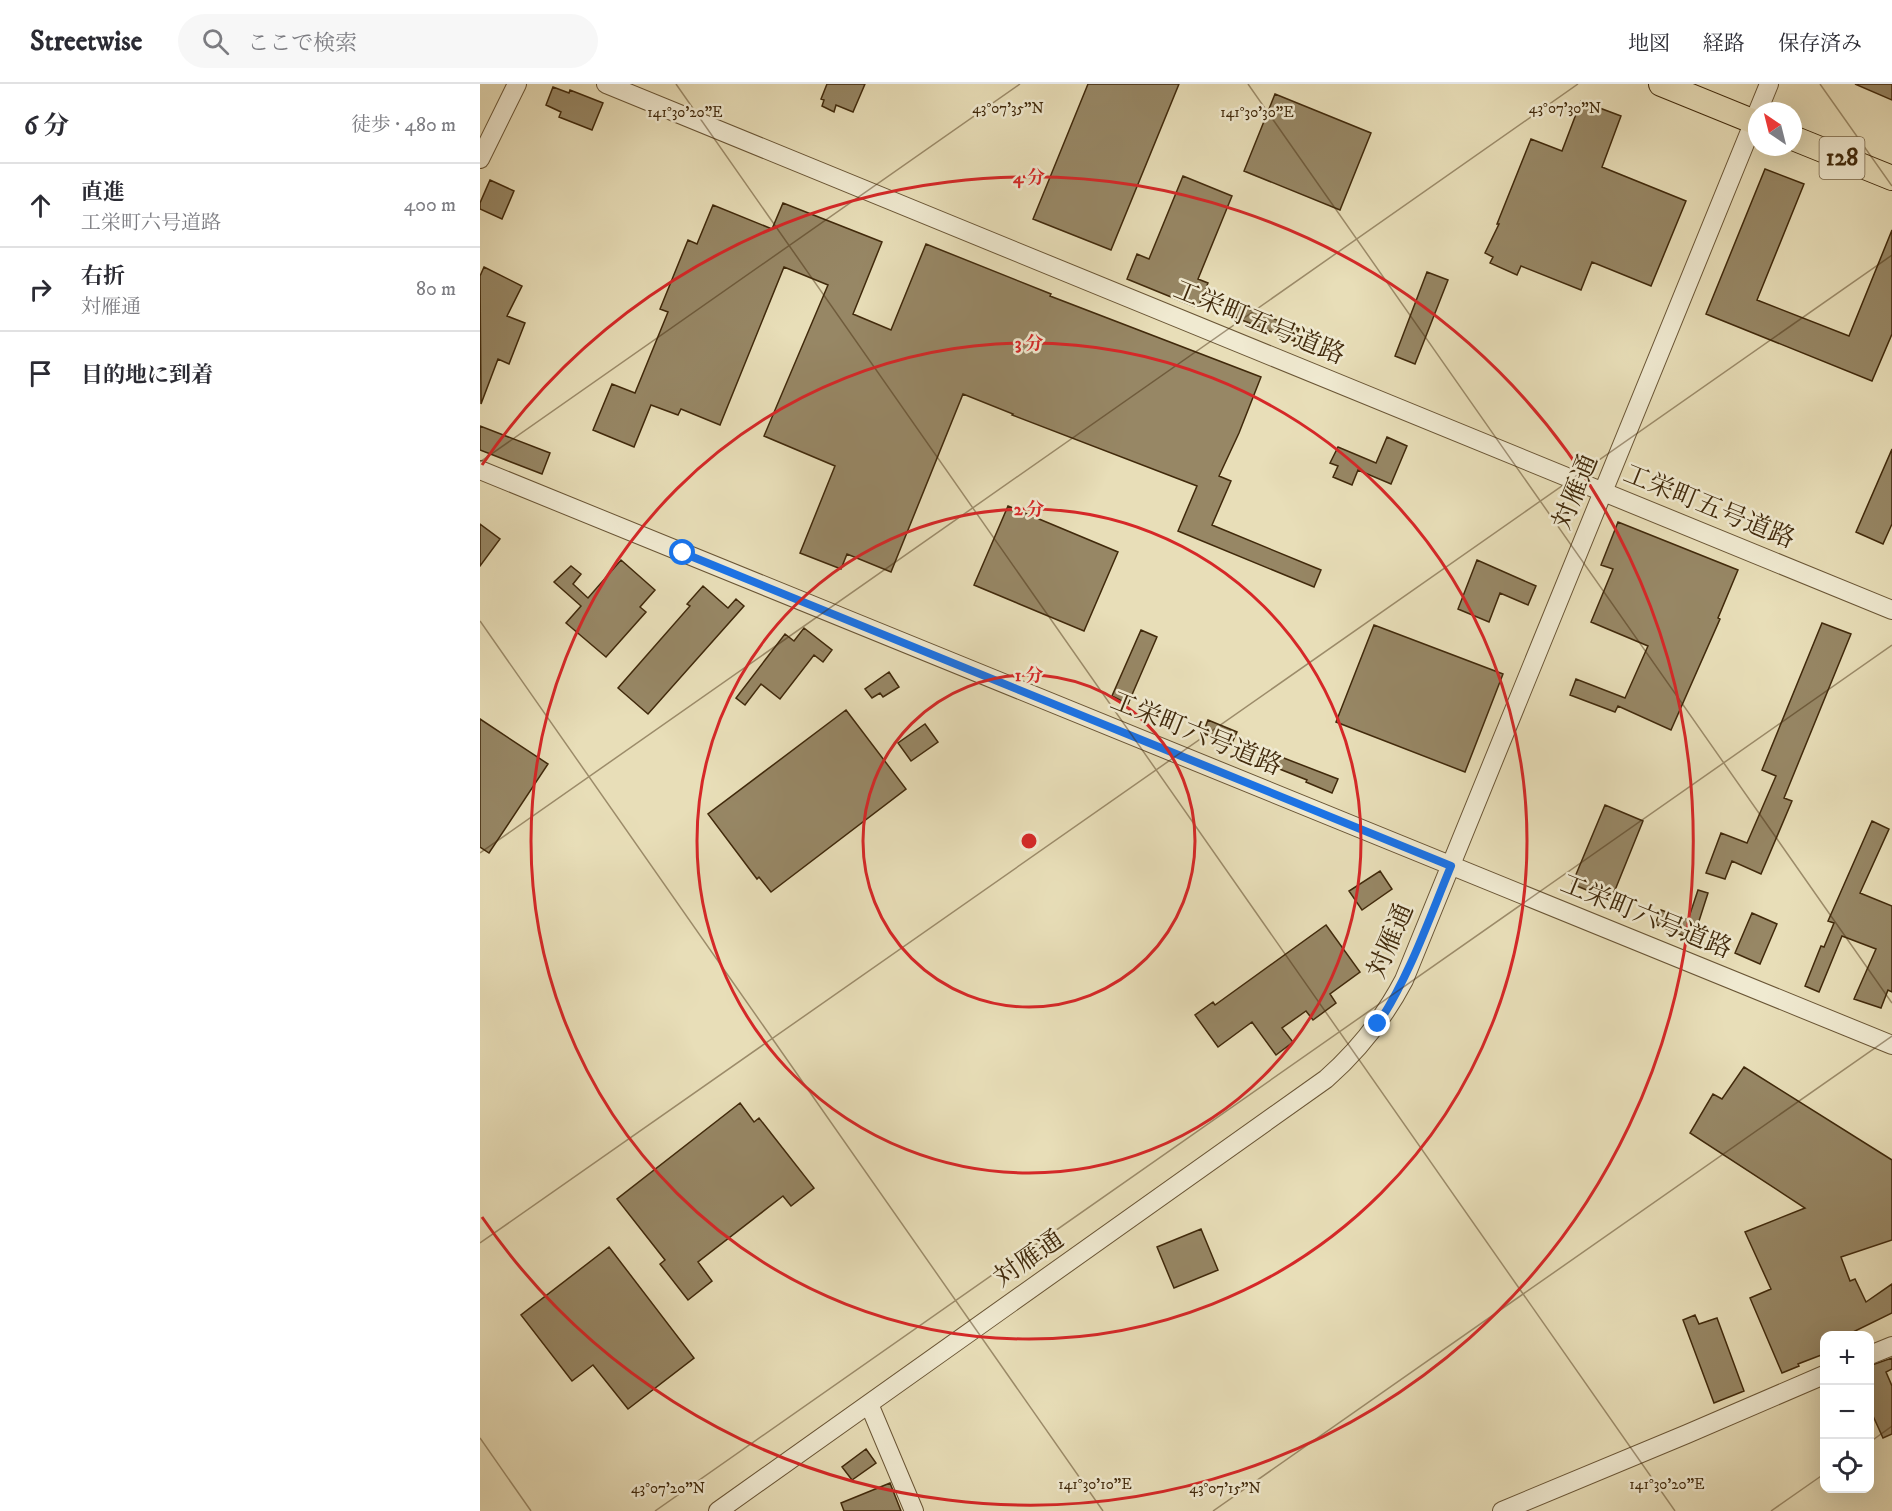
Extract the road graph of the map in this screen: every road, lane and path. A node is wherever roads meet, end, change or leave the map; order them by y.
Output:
1 (517, 84) edge
2 (606, 84) edge
3 (1661, 84) edge
4 (1769, 84) edge
5 (1763, 102) edge
6 (1748, 115) edge
7 (1748, 140) edge
8 (1802, 142) edge
9 (480, 159) edge
10 (1892, 178) edge
11 (480, 470) edge
12 (1603, 491) junction
13 (1892, 610) edge
14 (1451, 866) junction
15 (1892, 1045) edge
16 (1892, 1346) edge
17 (1874, 1353) edge
18 (1820, 1377) edge
19 (869, 1404) junction
20 (718, 1511) edge
21 (914, 1511) edge
22 (1502, 1511) edge

1 - 9 street
2 - 12 street, 工栄町五号道路
3 - 6 main road
4 - 5 street, 対雁通
7 - 12 street, 対雁通
8 - 10 main road, 128
11 - 14 street, 工栄町六号道路
12 - 13 street, 工栄町五号道路
12 - 14 street, 対雁通
14 - 15 street, 工栄町六号道路
14 - 19 street, 対雁通
16 - 17 street
18 - 22 street
19 - 20 street, 対雁通
19 - 21 street

